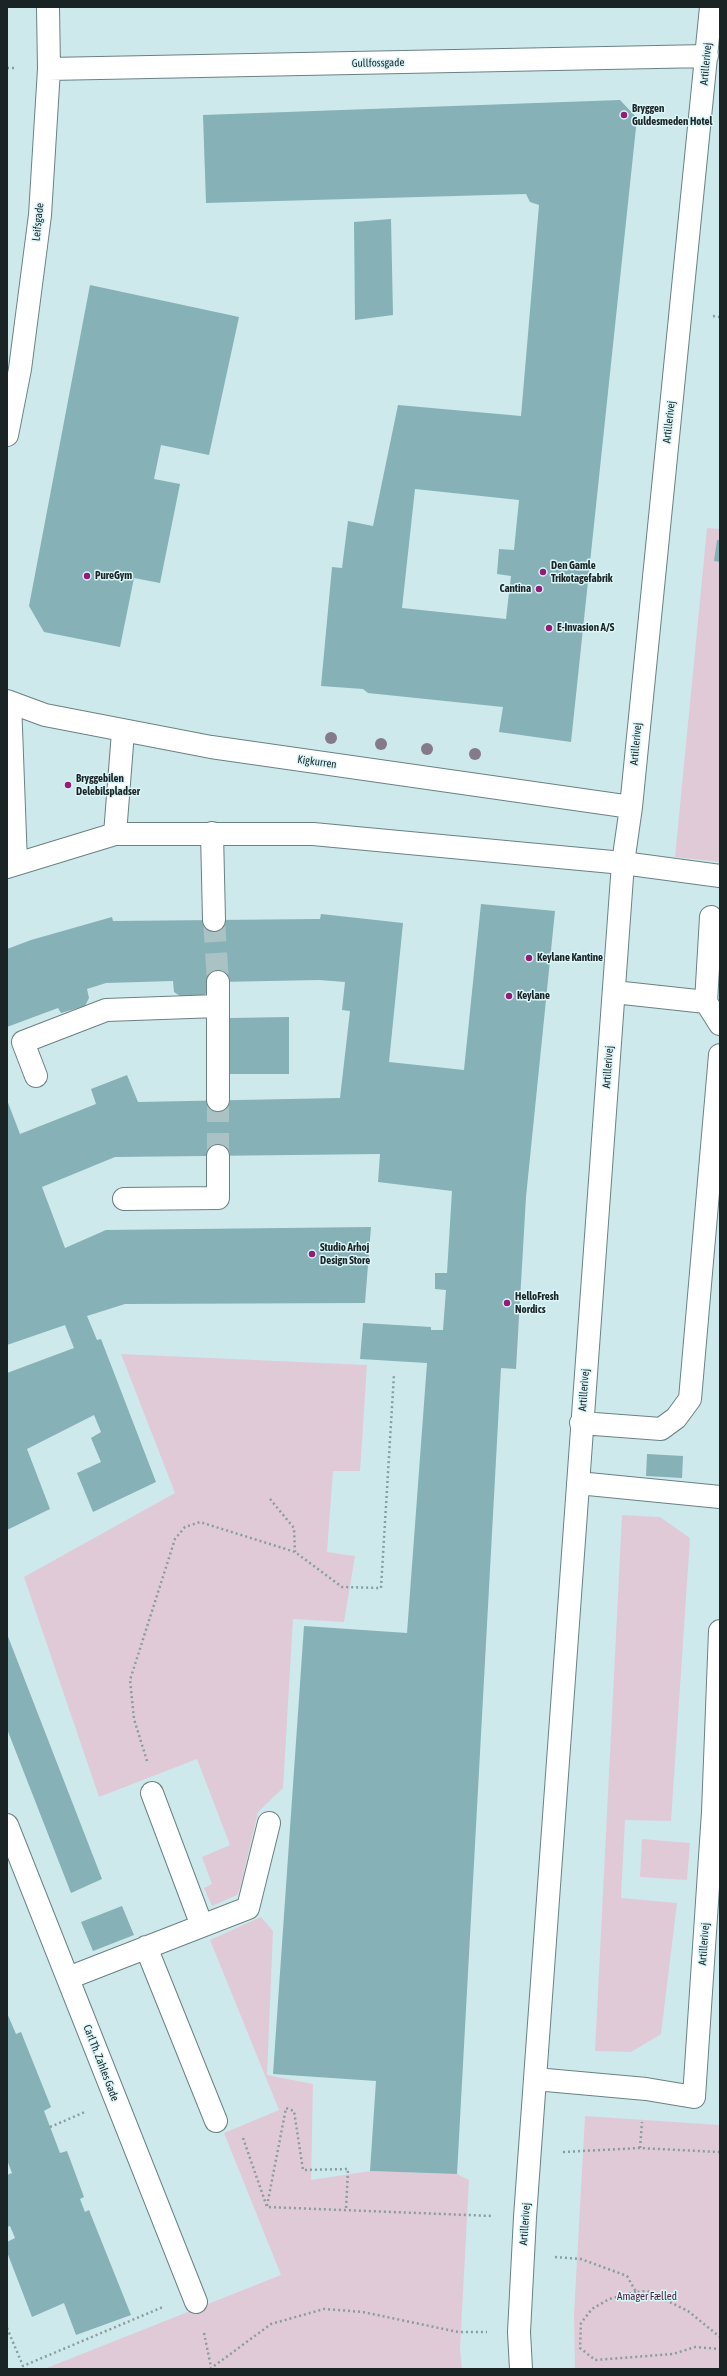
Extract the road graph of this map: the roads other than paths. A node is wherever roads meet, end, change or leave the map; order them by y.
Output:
1 (48, 7) edge
2 (711, 7) edge
3 (707, 56) junction
4 (49, 70) junction
5 (7, 435) edge
6 (9, 701) edge
7 (123, 732) junction
8 (631, 807) junction
9 (212, 833) junction
10 (115, 834) junction
11 (623, 863) junction
12 (12, 865) edge
13 (720, 876) edge
14 (711, 917) dead end
15 (214, 920) tunnel mouth
16 (218, 982) tunnel mouth
17 (614, 992) junction
18 (706, 1002) junction
19 (218, 1006) junction
20 (720, 1024) edge
21 (720, 1055) edge
22 (36, 1076) dead end
23 (218, 1100) tunnel mouth
24 (218, 1156) tunnel mouth
25 (124, 1199) dead end
26 (581, 1423) junction
27 (578, 1483) junction
28 (720, 1497) edge
29 (720, 1631) edge
30 (152, 1793) road end
31 (269, 1823) dead end
32 (7, 1825) edge
33 (202, 1926) junction
34 (146, 1947) junction
35 (68, 1978) junction
36 (535, 2079) junction
37 (216, 2121) road end
38 (195, 2298) road end
39 (521, 2369) edge

1 - 4 street, Leifsgade
2 - 3 street, Artillerivej
3 - 4 street, Gullfossgade
3 - 8 street, Artillerivej
4 - 5 street, Leifsgade
6 - 7 street, Kigkurren
6 - 12 street
7 - 8 street, Kigkurren
7 - 10 street
8 - 11 street, Artillerivej
9 - 10 street
9 - 11 street
9 - 15 street
10 - 12 street
11 - 13 street
11 - 17 street, Artillerivej
14 - 18 street
16 - 19 street
17 - 18 street
17 - 26 street, Artillerivej
18 - 20 street
19 - 22 street
19 - 23 street
21 - 26 street
24 - 25 street
26 - 27 street, Artillerivej
27 - 28 street
27 - 36 street, Artillerivej
29 - 36 street, Artillerivej
30 - 33 street
31 - 33 street
32 - 35 street, Carl Th. Zahles Gade
33 - 34 street
34 - 35 street
34 - 37 street
35 - 38 street, Carl Th. Zahles Gade
36 - 39 street, Artillerivej

